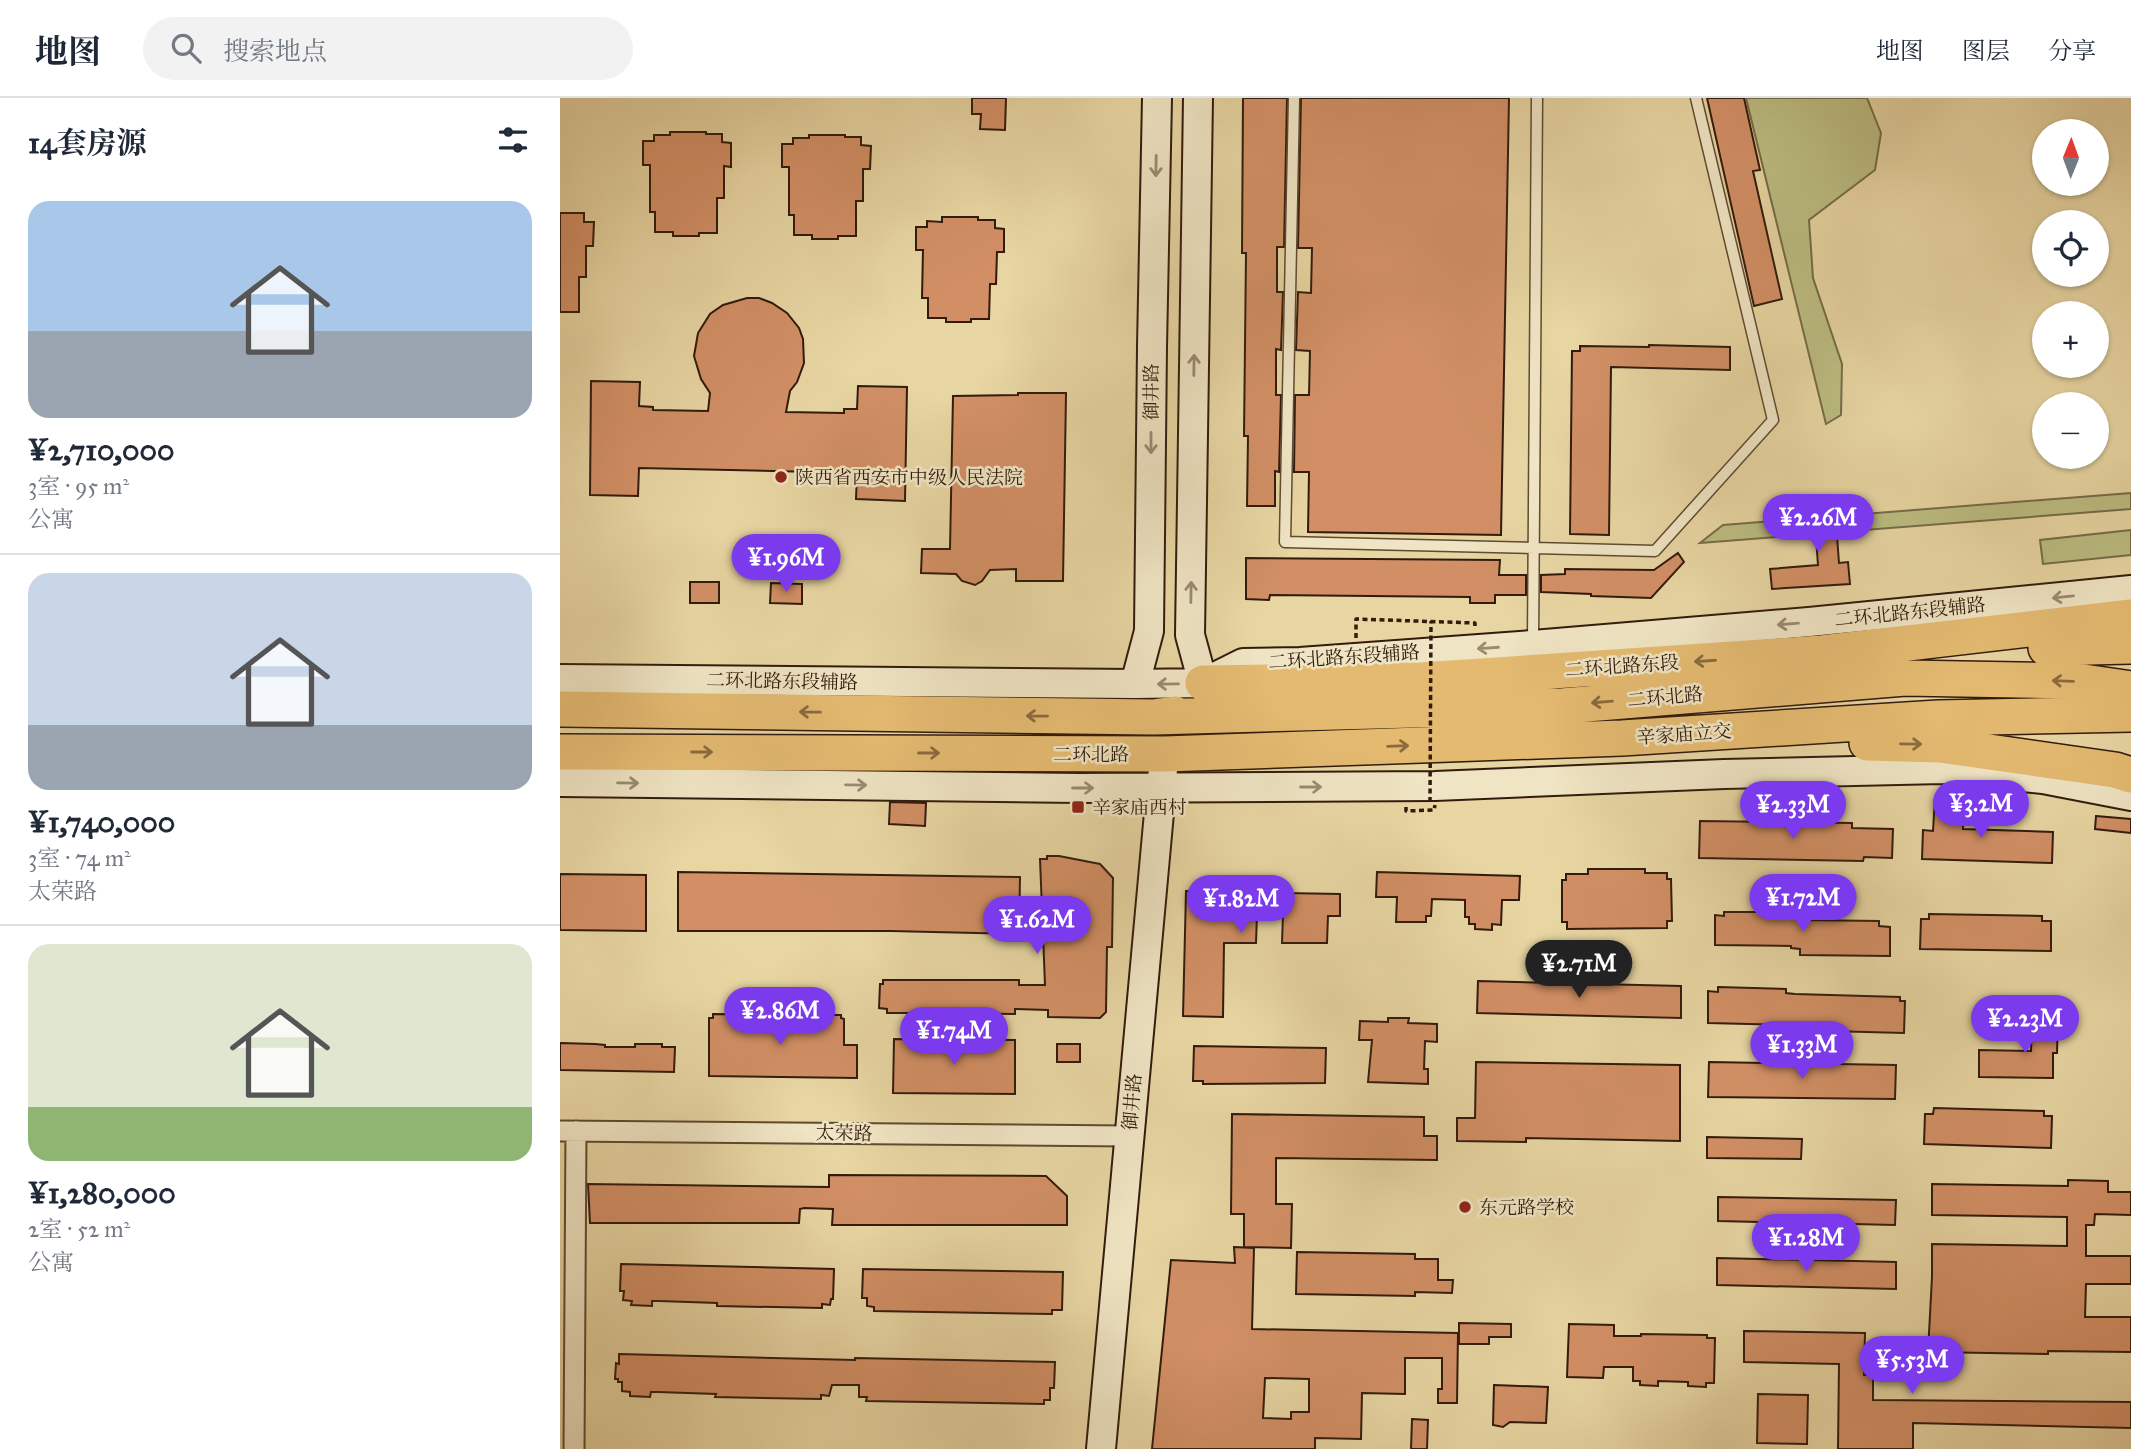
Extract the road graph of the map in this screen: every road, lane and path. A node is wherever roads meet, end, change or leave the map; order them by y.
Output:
1 (1157, 98) edge
2 (1198, 98) edge
3 (1294, 98) edge
4 (1537, 98) edge
5 (1696, 98) edge
6 (1534, 549) junction
7 (2131, 590) edge
8 (2131, 617) edge
9 (1356, 619) dead end
10 (1432, 621) junction
11 (1475, 623) dead end
12 (1533, 645) junction
13 (2131, 646) edge
14 (1822, 653) junction
15 (560, 679) edge
16 (1422, 680) junction
17 (1203, 683) junction
18 (1135, 684) junction
19 (2131, 689) edge
20 (560, 709) edge
21 (2131, 714) edge
22 (1153, 717) junction
23 (1622, 738) junction
24 (560, 752) edge
25 (1163, 771) junction
26 (2131, 775) edge
27 (560, 782) edge
28 (2131, 796) edge
29 (1430, 803) dead end
30 (568, 1131) edge
31 (1129, 1136) junction
32 (574, 1449) edge
33 (1101, 1449) edge

1 -> 18 main road, 御井路
17 -> 2 main road
3 - 6 lane
4 - 6 lane
5 - 6 lane
6 - 12 lane
7 -> 12 main road, 二环北路东段辅路
8 - 14 highway
9 - 10 path
10 - 11 path
10 - 29 path, bridge
12 -> 17 main road, 二环北路东段辅路
13 - 14 highway
14 -> 16 highway, 二环北路东段
15 - 18 main road, 二环北路东段辅路
16 - 17 highway
16 - 22 highway, 二环北路
17 -> 18 main road, 二环北路东段辅路
19 -> 22 highway, 二环北路
22 -> 20 highway, 二环北路
21 - 23 highway, 辛家庙立交
25 -> 23 highway, 二环北路
23 -> 26 highway, 辛家庙立交
24 -> 25 highway, 二环北路
27 -> 25 main road
25 -> 28 main road
25 - 31 main road, 御井路
30 - 31 street, 太荣路
30 - 32 street
31 - 33 main road, 御井路

